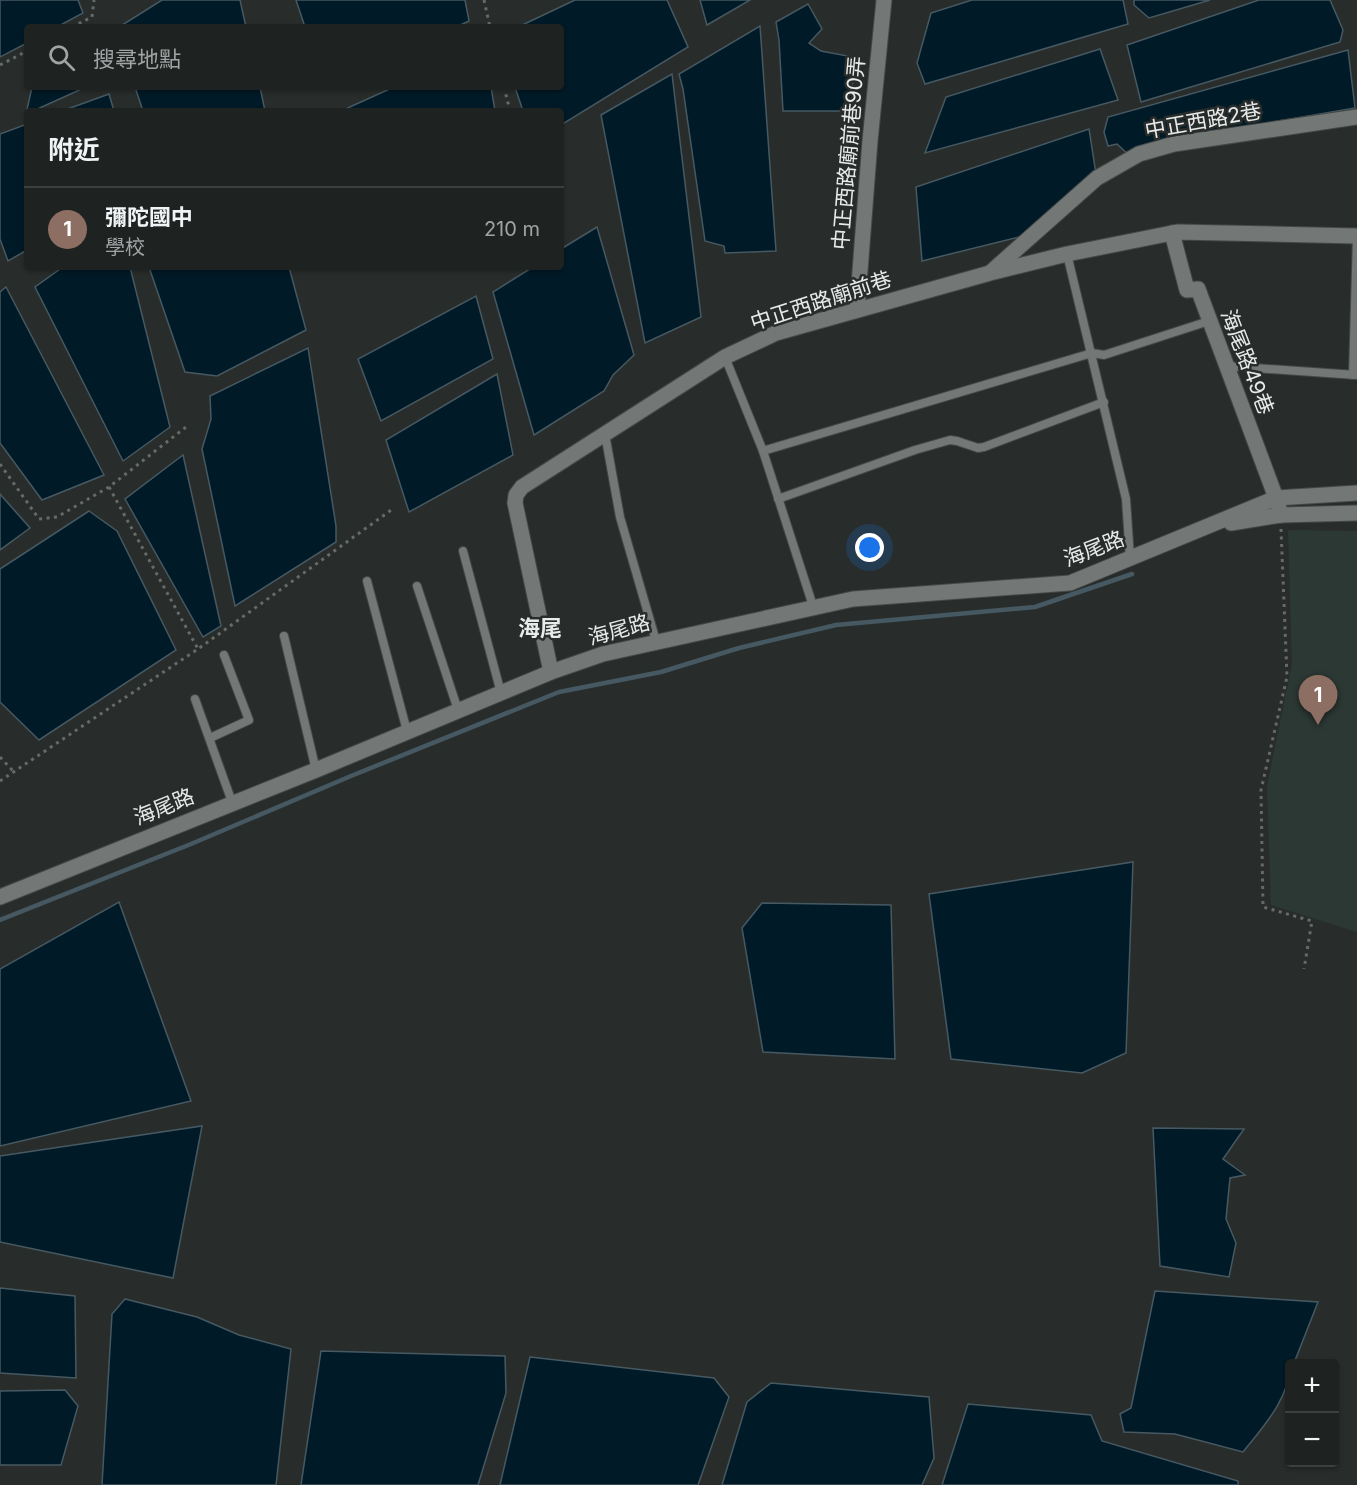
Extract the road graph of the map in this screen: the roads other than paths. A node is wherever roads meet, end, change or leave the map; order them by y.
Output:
1 (884, 0) edge
2 (1357, 117) edge
3 (1172, 233) junction
4 (1357, 236) edge
5 (1067, 254) junction
6 (990, 273) junction
7 (857, 310) junction
8 (1209, 321) junction
9 (1092, 353) junction
10 (725, 357) junction
11 (1227, 366) junction
12 (1355, 375) edge
13 (1104, 402) junction
14 (605, 434) junction
15 (763, 451) junction
16 (1357, 493) edge
17 (1276, 498) junction
18 (778, 499) junction
19 (1357, 513) edge
20 (1281, 515) junction
21 (1207, 527) junction
22 (463, 551) dead end
23 (1130, 558) junction
24 (367, 581) dead end
25 (417, 586) dead end
26 (813, 606) junction
27 (284, 636) dead end
28 (656, 641) junction
29 (224, 655) dead end
30 (550, 672) junction
31 (501, 693) junction
32 (195, 699) dead end
33 (458, 710) junction
34 (407, 731) junction
35 (210, 738) junction
36 (316, 770) junction
37 (232, 802) junction
38 (0, 897) edge

1 - 7 street, 中正西路廟前巷90弄
2 - 6 street, 中正西路2巷
3 - 4 street, 中正西路廟前巷
3 - 5 street, 中正西路廟前巷
3 - 8 street, 海尾路49巷
4 - 12 lane
5 - 6 street, 中正西路廟前巷
5 - 9 lane
6 - 7 street, 中正西路廟前巷
7 - 10 street, 中正西路廟前巷
8 - 9 lane
8 - 11 street, 海尾路49巷
9 - 13 lane
9 - 15 lane
10 - 14 street, 中正西路廟前巷
10 - 15 lane
11 - 12 lane
11 - 17 street, 海尾路49巷
13 - 18 lane
13 - 23 lane
14 - 28 lane
14 - 30 street, 中正西路廟前巷
15 - 18 lane
16 - 17 street, 海尾路
17 - 20 street, 海尾路49巷
17 - 21 street, 海尾路
18 - 26 lane
19 - 20 street, 海尾路
20 - 21 street, 海尾路
21 - 23 street, 海尾路
22 - 31 lane
23 - 26 street, 海尾路
24 - 34 lane
25 - 33 lane
26 - 28 street, 海尾路
27 - 36 lane
28 - 30 street, 海尾路
29 - 35 lane
30 - 31 street, 海尾路
31 - 33 street, 海尾路
32 - 35 lane
33 - 34 street, 海尾路
34 - 36 street, 海尾路
35 - 37 lane
36 - 37 street, 海尾路
37 - 38 street, 海尾路

